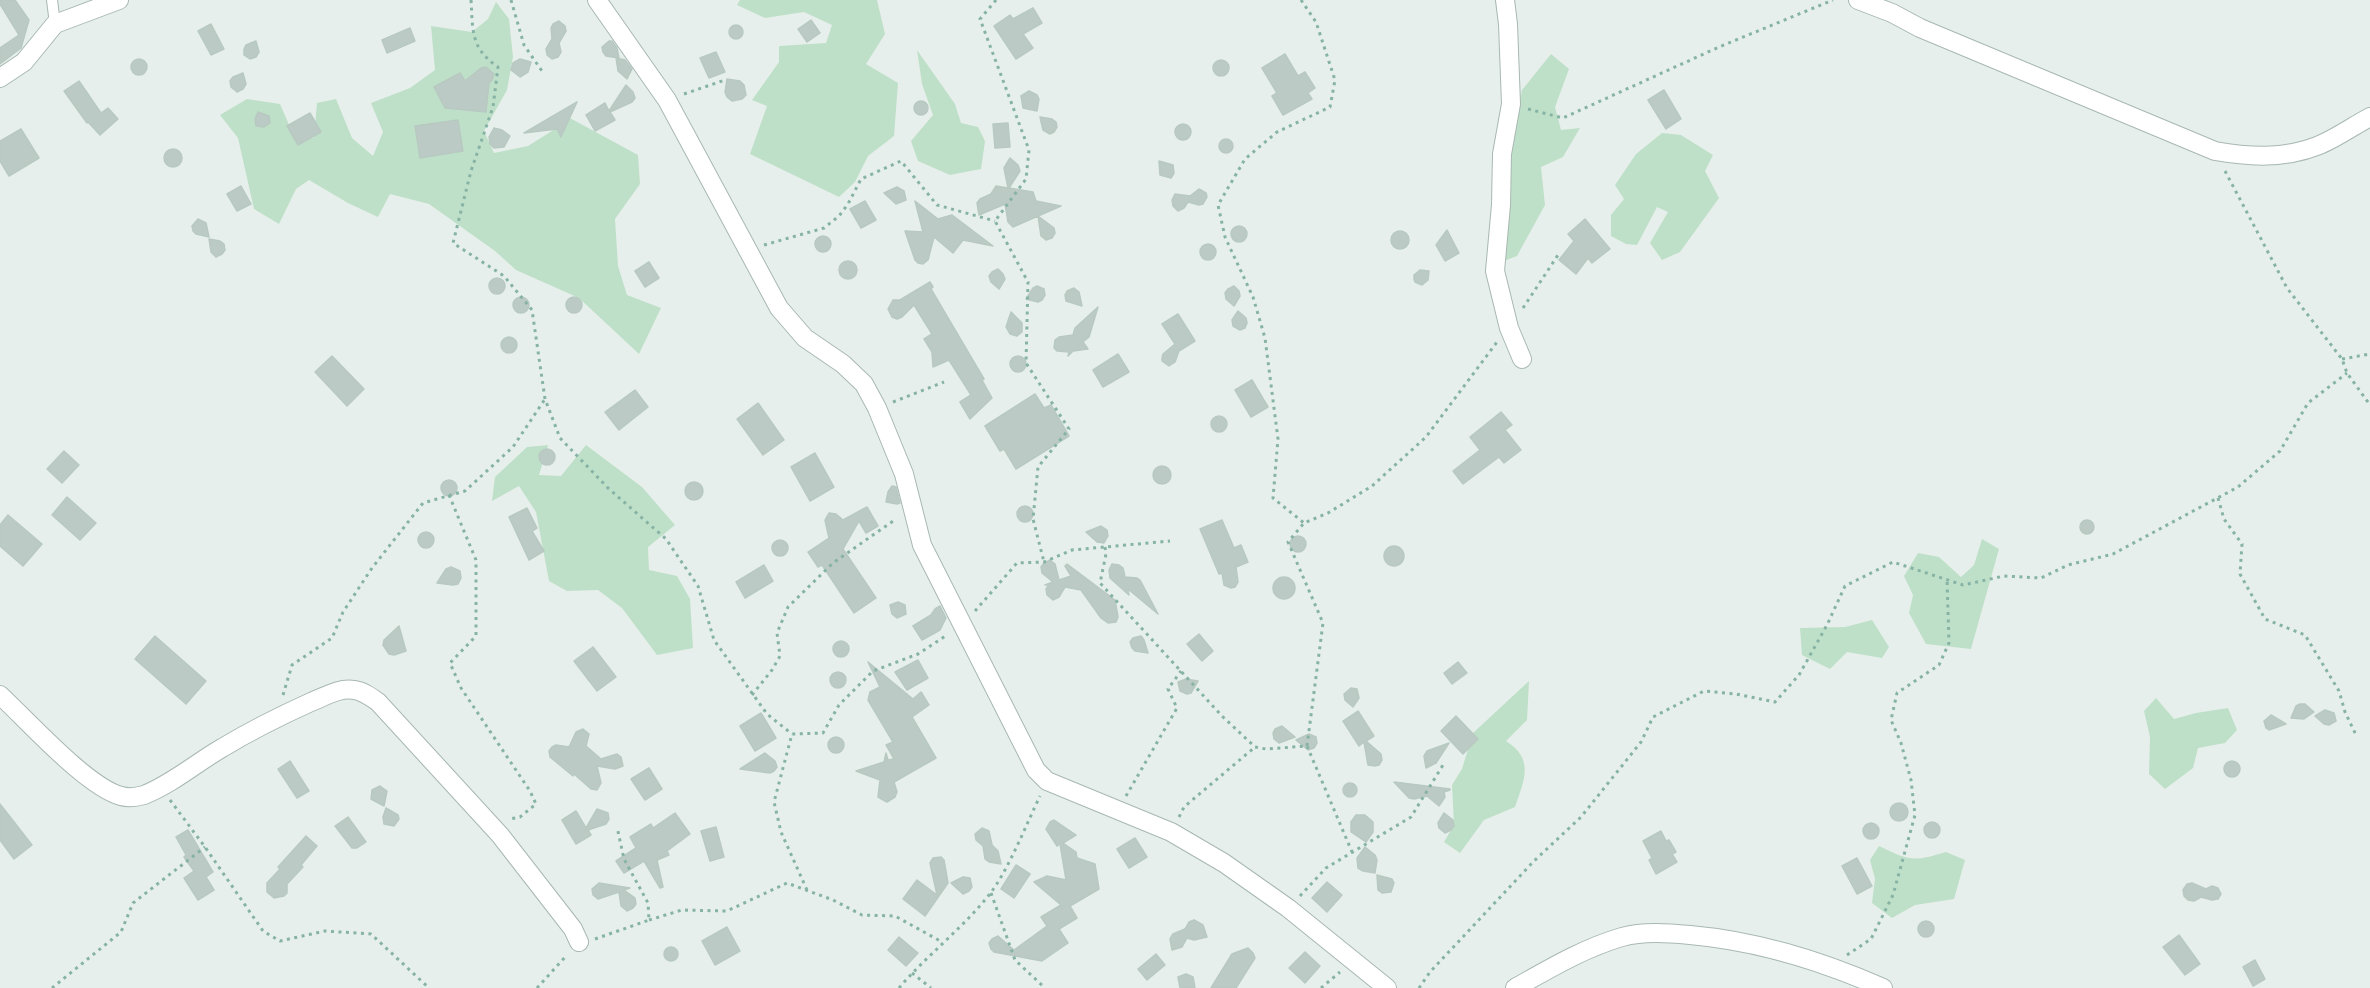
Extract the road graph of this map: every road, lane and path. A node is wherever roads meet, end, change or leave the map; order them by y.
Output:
1 (52, 0) edge
2 (119, 0) edge
3 (471, 0) edge
4 (511, 0) edge
5 (597, 0) edge
6 (996, 0) edge
7 (1301, 0) edge
8 (1505, 0) edge
9 (1833, 0) edge
10 (1858, 0) edge
11 (55, 24) junction
12 (544, 74) dead end
13 (0, 78) edge
14 (725, 80) dead end
15 (667, 100) junction
16 (1511, 104) junction
17 (2370, 117) edge
18 (2215, 151) junction
19 (995, 221) junction
20 (747, 250) junction
21 (1560, 252) dead end
22 (1509, 328) junction
23 (2370, 354) edge
24 (1522, 359) dead end
25 (2342, 359) junction
26 (2347, 373) junction
27 (944, 382) dead end
28 (545, 399) junction
29 (2370, 405) edge
30 (877, 408) junction
31 (449, 495) junction
32 (2217, 497) junction
33 (913, 508) junction
34 (1304, 523) junction
35 (1170, 541) dead end
36 (1105, 547) junction
37 (1044, 562) junction
38 (1947, 579) junction
39 (961, 625) junction
40 (1181, 671) junction
41 (0, 695) edge
42 (752, 695) junction
43 (277, 717) junction
44 (792, 734) junction
45 (2357, 737) dead end
46 (1307, 746) junction
47 (1255, 747) junction
48 (1443, 765) dead end
49 (1047, 781) junction
50 (160, 788) junction
51 (1117, 811) junction
52 (491, 825) junction
53 (617, 827) dead end
54 (1171, 832) junction
55 (206, 847) junction
56 (1352, 852) junction
57 (807, 890) junction
58 (991, 892) junction
59 (1288, 908) junction
60 (649, 920) junction
61 (579, 942) junction
62 (942, 942) junction
63 (1350, 957) junction
64 (1827, 964) junction
65 (912, 973) junction
66 (52, 988) edge
67 (429, 988) edge
68 (537, 988) edge
69 (899, 988) edge
70 (931, 988) edge
71 (1045, 988) edge
72 (1322, 988) edge
73 (1388, 988) edge
74 (1419, 988) edge
75 (1515, 988) edge
76 (1883, 988) edge

1 - 11 lane
2 - 11 street
3 - 28 path
4 - 12 path
5 - 15 street
6 - 19 path
7 - 34 path
8 - 16 street
9 - 16 path
10 - 18 street
11 - 13 street
14 - 15 path
15 - 20 street
16 - 22 street
17 - 18 street
18 - 25 path
19 - 20 path
19 - 37 path
20 - 30 street
21 - 22 path
22 - 24 street
22 - 34 path
23 - 25 path
25 - 26 path
26 - 29 path
26 - 32 path
27 - 30 path
28 - 31 path
28 - 42 path
30 - 33 street
31 - 43 path
31 - 52 path
32 - 38 path
32 - 45 path
33 - 39 street
33 - 42 path
34 - 46 path
35 - 36 path
36 - 37 path
36 - 40 path
37 - 39 path
38 - 64 path
38 - 74 path
39 - 44 path
39 - 49 street
40 - 47 path
40 - 51 path
41 - 50 street
42 - 44 path
43 - 50 street
43 - 52 street
44 - 57 path
46 - 47 path
46 - 56 path
47 - 54 path
48 - 56 path
49 - 51 street
49 - 58 path
50 - 55 path
51 - 54 street
52 - 61 street
53 - 60 path
54 - 59 street
55 - 66 path
55 - 67 path
56 - 59 path
57 - 60 path
57 - 62 path
58 - 62 path
58 - 71 path
59 - 63 street
60 - 61 path
61 - 68 path
62 - 65 path
63 - 72 path
63 - 73 street
64 - 75 street
64 - 76 street
65 - 69 path
65 - 70 path

